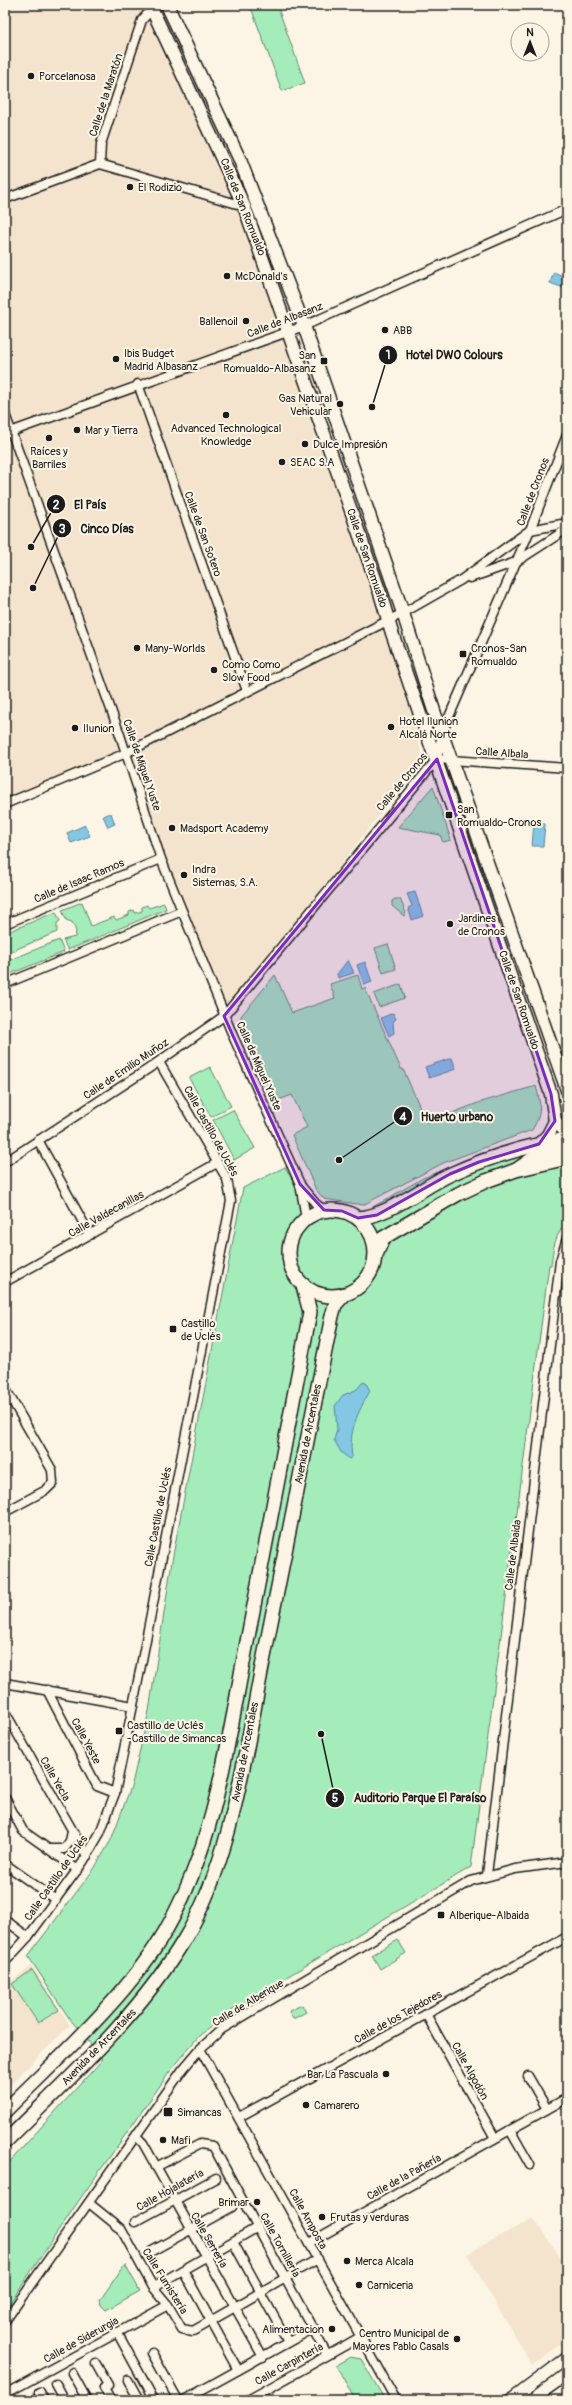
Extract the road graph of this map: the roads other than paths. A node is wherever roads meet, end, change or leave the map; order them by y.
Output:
1 (167, 5) edge
2 (151, 7) edge
3 (100, 164) junction
4 (5, 200) edge
5 (244, 206) junction
6 (567, 209) edge
7 (304, 326) junction
8 (289, 331) junction
9 (138, 384) junction
10 (5, 414) edge
11 (8, 433) edge
12 (567, 435) edge
13 (567, 523) edge
14 (567, 529) edge
15 (530, 530) junction
16 (516, 562) junction
17 (461, 580) junction
18 (403, 613) junction
19 (387, 620) junction
20 (247, 691) junction
21 (442, 733) junction
22 (126, 753) junction
23 (437, 759) junction
24 (451, 761) junction
25 (567, 768) edge
26 (5, 804) edge
27 (162, 859) junction
28 (182, 911) junction
29 (5, 924) edge
30 (5, 984) edge
31 (224, 1016) junction
32 (159, 1062) junction
33 (564, 1068) edge
34 (567, 1090) edge
35 (555, 1121) junction
36 (567, 1134) edge
37 (567, 1139) edge
38 (38, 1140) junction
39 (539, 1144) junction
40 (567, 1145) edge
41 (567, 1158) edge
42 (5, 1162) edge
43 (217, 1163) junction
44 (516, 1170) junction
45 (300, 1184) junction
46 (324, 1210) junction
47 (306, 1218) junction
48 (358, 1218) junction
49 (90, 1235) junction
50 (567, 1238) edge
51 (376, 1255) junction
52 (5, 1282) edge
53 (303, 1286) junction
54 (344, 1295) junction
55 (5, 1388) edge
56 (5, 1512) edge
57 (5, 1682) edge
58 (47, 1690) junction
59 (133, 1706) junction
60 (5, 1712) edge
61 (115, 1793) junction
62 (5, 1798) edge
63 (72, 1831) junction
64 (48, 1849) junction
65 (87, 1856) junction
66 (567, 1862) edge
67 (5, 1864) edge
68 (78, 1870) junction
69 (487, 1875) junction
70 (56, 1900) junction
71 (5, 1920) edge
72 (567, 1936) edge
73 (28, 1937) junction
74 (5, 1962) edge
75 (426, 2014) junction
76 (200, 2049) junction
77 (528, 2076) dead end
78 (567, 2099) edge
79 (547, 2109) junction
80 (5, 2111) edge
81 (239, 2117) junction
82 (510, 2130) junction
83 (136, 2136) junction
84 (495, 2138) junction
85 (5, 2142) edge
86 (530, 2165) dead end
87 (156, 2167) junction
88 (216, 2178) dead end
89 (174, 2200) junction
90 (89, 2203) junction
91 (232, 2207) dead end
92 (135, 2222) dead end
93 (258, 2227) junction
94 (191, 2230) junction
95 (233, 2242) junction
96 (309, 2243) junction
97 (152, 2251) dead end
98 (206, 2257) junction
99 (318, 2259) junction
100 (300, 2269) tunnel mouth
101 (183, 2270) junction
102 (288, 2277) junction
103 (153, 2287) junction
104 (261, 2292) junction
105 (168, 2305) junction
106 (235, 2307) junction
107 (210, 2320) junction
108 (5, 2321) edge
109 (314, 2328) junction
110 (117, 2332) junction
111 (362, 2336) junction
112 (288, 2342) junction
113 (152, 2353) dead end
114 (328, 2355) junction
115 (263, 2356) junction
116 (567, 2358) edge
117 (96, 2364) dead end
118 (238, 2370) junction
119 (72, 2373) dead end
120 (128, 2380) dead end
121 (56, 2384) dead end
122 (567, 2388) edge
123 (39, 2392) dead end
124 (5, 2394) edge
125 (43, 2400) edge
126 (65, 2400) edge
127 (87, 2400) edge
128 (111, 2400) edge
129 (139, 2400) edge
130 (154, 2400) edge
131 (178, 2400) edge
132 (184, 2400) edge
133 (248, 2400) edge
134 (396, 2400) edge
135 (511, 2400) edge
136 (550, 2400) edge

1 - 7 main road, Calle de San Romualdo
2 - 3 street, Calle de la Maratón
2 - 5 main road, Calle de San Romualdo
3 - 4 street
3 - 5 street
5 - 8 main road, Calle de San Romualdo
6 - 7 street, Calle de Albasanz
7 - 8 street, Calle de Albasanz
7 - 18 main road, Calle de San Romualdo
8 - 9 street, Calle de Albasanz
8 - 19 main road, Calle de San Romualdo
9 - 11 street, Calle de Albasanz
9 - 20 street, Calle de San Sotero
10 - 11 street, Calle de Miguel Yuste
11 - 22 street, Calle de Miguel Yuste
12 - 15 street, Calle de Cronos
13 - 15 street
14 - 16 street
15 - 16 street, Calle de Cronos
15 - 17 street
16 - 17 street
16 - 21 street, Calle de Cronos
17 - 18 street
18 - 19 street
18 - 21 main road, Calle de San Romualdo
19 - 20 street
19 - 23 main road, Calle de San Romualdo
20 - 22 street
21 - 23 street, Calle de Cronos
21 - 24 main road, Calle de San Romualdo
22 - 26 street
22 - 27 street, Calle de Miguel Yuste
23 - 24 street, Calle Albala
23 - 31 street, Calle de Cronos
23 - 35 main road, Calle de San Romualdo
24 - 25 street, Calle Albala
24 - 33 main road, Calle de San Romualdo
27 - 28 street, Calle de Miguel Yuste
27 - 29 street, Calle de Isaac Ramos
28 - 30 street
28 - 31 street, Calle de Miguel Yuste
31 - 32 street, Calle de Emilio Muñoz
31 - 45 street, Calle de Miguel Yuste
32 - 38 street, Calle de Emilio Muñoz
32 - 43 street, Calle Castillo de Uclés
33 - 34 main road, Calle de San Romualdo
35 - 36 main road
35 - 39 main road
37 - 39 main road
38 - 42 street, Calle de Emilio Muñoz
38 - 49 street
39 - 48 main road
40 - 44 main road
41 - 44 main road
43 - 49 street, Calle Valdecanillas
43 - 59 street, Calle Castillo de Uclés
44 - 51 main road
45 - 46 street, Calle de Miguel Yuste
45 - 47 street, Calle de Miguel Yuste
46 - 47 main road
46 - 48 main road
47 - 53 main road
48 - 51 main road
49 - 52 street, Calle Valdecanillas
50 - 69 street, Calle de Albaida
51 - 54 main road
53 - 54 main road
53 - 80 main road, Avenida de Arcentales
54 - 85 main road, Avenida de Arcentales
55 - 56 street
57 - 58 street
58 - 59 street
58 - 61 street, Calle Yeste
59 - 61 street, Calle Castillo de Uclés
60 - 63 street, Calle Yecla
61 - 65 street, Calle Castillo de Uclés
62 - 64 street
63 - 64 street
63 - 65 street, Calle Yecla
64 - 68 street
65 - 68 street, Calle Castillo de Uclés
66 - 69 street, Calle de Alberique
67 - 70 street
68 - 70 street, Calle Castillo de Uclés
69 - 76 street, Calle de Alberique
70 - 73 street, Calle Castillo de Uclés
71 - 73 street
72 - 75 street, Calle de los Tejedores
73 - 74 street, Calle Castillo de Uclés
75 - 81 street, Calle de los Tejedores
75 - 84 street, Calle Algodón
76 - 81 street, Calle Amposta
76 - 83 street, Calle de Alberique
77 - 79 street
78 - 79 street, Calle de la Pañería
79 - 82 street, Calle de la Pañería
81 - 96 street, Calle Amposta
82 - 84 street, Calle de la Pañería
82 - 86 street
83 - 87 street, Calle Serrería
83 - 90 street, Calle de Alberique
84 - 96 street, Calle de la Pañería
87 - 89 street, Calle Serrería
87 - 93 street, Calle Tornillería
88 - 89 street, Calle Hojalatería
89 - 92 street, Calle Hojalatería
89 - 94 street, Calle Serrería
90 - 103 street, Calle Fumistería
90 - 108 street, Calle de Alberique
91 - 94 street
93 - 95 street
93 - 102 street, Calle Tornillería
94 - 97 street
94 - 98 street, Calle Serrería
95 - 98 street
95 - 104 street
96 - 99 street, Calle Amposta
98 - 101 street
98 - 106 street, Calle Serrería
99 - 100 street
99 - 111 street, Calle Amposta
101 - 103 street
101 - 107 street
102 - 104 street
102 - 109 street, Calle Tornillería
103 - 105 street, Calle Fumistería
104 - 106 street
104 - 112 street
105 - 107 street, Calle Fumistería
105 - 110 street, Calle de Siderurgia
106 - 107 street
106 - 115 street, Calle Serrería
107 - 118 street
109 - 112 street
109 - 114 street, Calle Tornillería
110 - 124 street, Calle de Siderurgia
110 - 130 street
111 - 114 street, Calle Carpintería
111 - 134 street, Calle Amposta
112 - 115 street
113 - 131 street
114 - 133 street, Calle Carpintería
115 - 118 street
116 - 135 street
117 - 128 street
118 - 132 street
119 - 127 street
120 - 129 street
121 - 126 street
122 - 136 street
123 - 125 street

